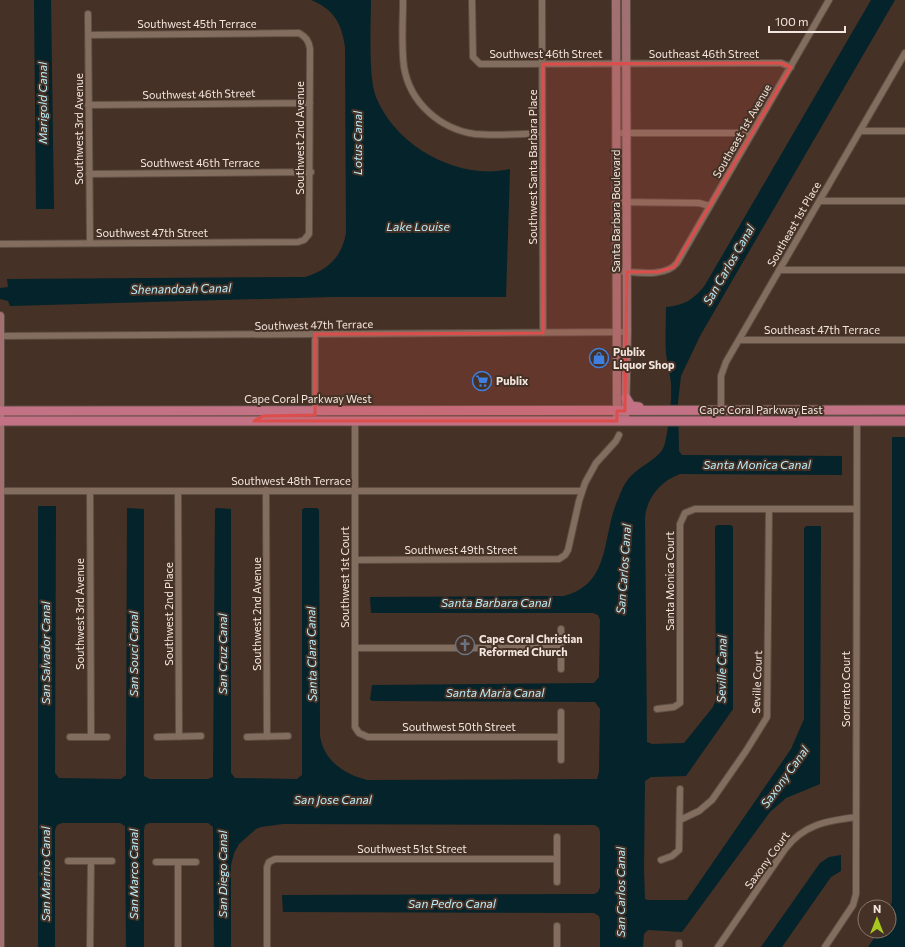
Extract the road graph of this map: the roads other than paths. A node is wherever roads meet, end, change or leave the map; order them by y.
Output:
1 (403, 0) edge
2 (472, 0) edge
3 (542, 0) edge
4 (616, 0) edge
5 (626, 0) edge
6 (829, 0) edge
7 (88, 14) dead end
8 (89, 35) junction
9 (304, 36) joint
10 (905, 53) edge
11 (903, 61) edge
12 (542, 64) junction
13 (616, 64) junction
14 (626, 64) junction
15 (791, 67) junction
16 (310, 103) junction
17 (88, 105) junction
18 (860, 131) junction
19 (905, 131) edge
20 (542, 133) junction
21 (617, 133) junction
22 (626, 133) junction
23 (751, 135) junction
24 (310, 172) junction
25 (89, 174) junction
26 (820, 201) junction
27 (905, 201) edge
28 (617, 202) junction
29 (627, 203) junction
30 (710, 206) junction
31 (304, 240) joint
32 (90, 243) junction
33 (0, 244) edge
34 (779, 270) junction
35 (905, 270) edge
36 (617, 271) junction
37 (627, 272) junction
38 (0, 316) edge
39 (617, 332) junction
40 (627, 332) junction
41 (543, 333) junction
42 (315, 334) junction
43 (0, 336) edge
44 (739, 340) junction
45 (905, 340) edge
46 (626, 398) junction
47 (666, 409) junction
48 (510, 410) junction
49 (855, 410) junction
50 (905, 410) edge
51 (315, 411) junction
52 (416, 411) junction
53 (621, 411) junction
54 (721, 411) junction
55 (905, 414) edge
56 (0, 416) edge
57 (355, 420) junction
58 (447, 420) junction
59 (254, 421) junction
60 (621, 421) junction
61 (806, 422) junction
62 (857, 422) junction
63 (905, 422) edge
64 (619, 435) dead end
65 (266, 490) junction
66 (1, 491) edge
67 (90, 491) junction
68 (178, 491) junction
69 (354, 491) junction
70 (582, 491) junction
71 (856, 508) junction
72 (769, 510) junction
73 (355, 560) junction
74 (561, 629) dead end
75 (355, 648) junction
76 (561, 648) junction
77 (561, 669) dead end
78 (0, 672) edge
79 (657, 709) dead end
80 (561, 712) dead end
81 (359, 732) joint
82 (157, 736) dead end
83 (179, 736) junction
84 (201, 736) dead end
85 (288, 736) dead end
86 (70, 737) dead end
87 (91, 737) junction
88 (107, 737) dead end
89 (247, 737) dead end
90 (267, 737) junction
91 (561, 737) junction
92 (561, 760) dead end
93 (680, 789) dead end
94 (0, 806) edge
95 (856, 817) junction
96 (680, 820) junction
97 (557, 837) dead end
98 (556, 859) junction
99 (661, 860) dead end
100 (91, 861) junction
101 (112, 861) dead end
102 (68, 862) dead end
103 (156, 862) dead end
104 (178, 862) junction
105 (196, 862) dead end
106 (557, 882) dead end
107 (557, 926) dead end
108 (0, 947) edge
109 (90, 947) edge
110 (178, 947) edge
111 (267, 947) edge
112 (557, 947) edge
113 (718, 947) edge
114 (825, 947) edge

1 - 20 street
2 - 12 street, Southwest 46th Street
3 - 12 street, Southwest Santa Barbara Place
4 - 13 main road, Santa Barbara Boulevard
5 - 14 main road, Santa Barbara Boulevard
6 - 15 street, Southeast 1st Avenue
7 - 8 street, Southwest 3rd Avenue
8 - 9 street, Southwest 45th Terrace
8 - 17 street, Southwest 3rd Avenue
9 - 16 street, Southwest 2nd Avenue
10 - 11 street, Southeast 1st Place
11 - 18 street, Southeast 1st Place
12 - 13 street, Southwest 46th Street
12 - 20 street, Southwest Santa Barbara Place
13 - 14 street, Southeast 46th Street
13 - 21 main road, Santa Barbara Boulevard
14 - 15 street, Southeast 46th Street
14 - 22 main road, Santa Barbara Boulevard
15 - 23 street, Southeast 1st Avenue
16 - 17 street, Southwest 46th Street
16 - 24 street, Southwest 2nd Avenue
17 - 25 street, Southwest 3rd Avenue
18 - 19 street
18 - 26 street, Southeast 1st Place
20 - 41 street, Southwest Santa Barbara Place
21 - 22 street
21 - 28 main road, Santa Barbara Boulevard
22 - 23 street
22 - 29 main road, Santa Barbara Boulevard
23 - 30 street, Southeast 1st Avenue
24 - 25 street, Southwest 46th Terrace
24 - 31 street, Southwest 2nd Avenue
25 - 32 street, Southwest 3rd Avenue
26 - 27 street
26 - 34 street, Southeast 1st Place
28 - 29 street
28 - 36 main road, Santa Barbara Boulevard
29 - 30 street
29 - 37 main road, Santa Barbara Boulevard
30 - 37 street, Southeast 1st Avenue
31 - 32 street, Southwest 47th Street
32 - 33 street, Southwest 47th Street
34 - 35 street
34 - 44 street, Southeast 1st Place
36 - 37 street
36 - 39 main road, Santa Barbara Boulevard
37 - 40 main road, Santa Barbara Boulevard
38 - 43 main road
39 - 40 street, Southwest 47th Terrace
39 - 41 street, Southwest 47th Terrace
39 - 53 main road, Santa Barbara Boulevard
40 - 46 main road, Santa Barbara Boulevard
41 - 42 street, Southwest 47th Terrace
42 - 43 street, Southwest 47th Terrace
42 - 51 street
43 - 56 main road
44 - 45 street, Southeast 47th Terrace
44 - 54 street, Southeast 1st Place
46 - 47 main road
46 - 53 main road, Santa Barbara Boulevard
47 - 53 main road
47 - 54 main road, Cape Coral Parkway East
48 - 52 main road, Cape Coral Parkway West
48 - 53 main road, Cape Coral Parkway West
48 - 58 main road
49 - 50 main road, Cape Coral Parkway East
49 - 54 main road, Cape Coral Parkway East
49 - 61 main road
51 - 52 main road, Cape Coral Parkway West
51 - 56 main road, Cape Coral Parkway West
51 - 59 main road
52 - 57 main road
53 - 60 main road, Santa Barbara Boulevard
55 - 62 main road
56 - 59 main road, Cape Coral Parkway West
56 - 66 main road
57 - 58 main road, Cape Coral Parkway West
57 - 59 main road, Cape Coral Parkway West
57 - 69 street, Southwest 1st Court
58 - 60 main road, Cape Coral Parkway West
60 - 61 main road, Cape Coral Parkway East
61 - 62 main road, Cape Coral Parkway East
62 - 63 main road, Cape Coral Parkway East
62 - 71 street, Sorrento Court
64 - 70 street
65 - 68 street, Southwest 48th Terrace
65 - 69 street, Southwest 48th Terrace
65 - 90 street, Southwest 2nd Avenue
66 - 67 street, Southwest 48th Terrace
66 - 78 main road
67 - 68 street, Southwest 48th Terrace
67 - 87 street, Southwest 3rd Avenue
68 - 83 street, Southwest 2nd Place
69 - 70 street, Southwest 48th Terrace
69 - 73 street, Southwest 1st Court
70 - 73 street, Southwest 49th Street
71 - 72 street, Santa Monica Court
71 - 95 street, Sorrento Court
72 - 79 street, Santa Monica Court
72 - 96 street, Seville Court
73 - 75 street, Southwest 1st Court
74 - 76 street
75 - 76 street
75 - 81 street, Southwest 1st Court
76 - 77 street
78 - 94 main road
80 - 91 street
81 - 91 street, Southwest 50th Street
82 - 83 street
83 - 84 street
85 - 90 street
86 - 87 street
87 - 88 street
89 - 90 street
91 - 92 street
93 - 96 street
94 - 108 main road
95 - 113 street, Saxony Court
95 - 114 street, Sorrento Court
96 - 99 street
97 - 98 street
98 - 106 street
98 - 111 street, Southwest 51st Street
100 - 101 street
100 - 102 street
100 - 109 street
103 - 104 street
104 - 105 street
104 - 110 street
107 - 112 street

